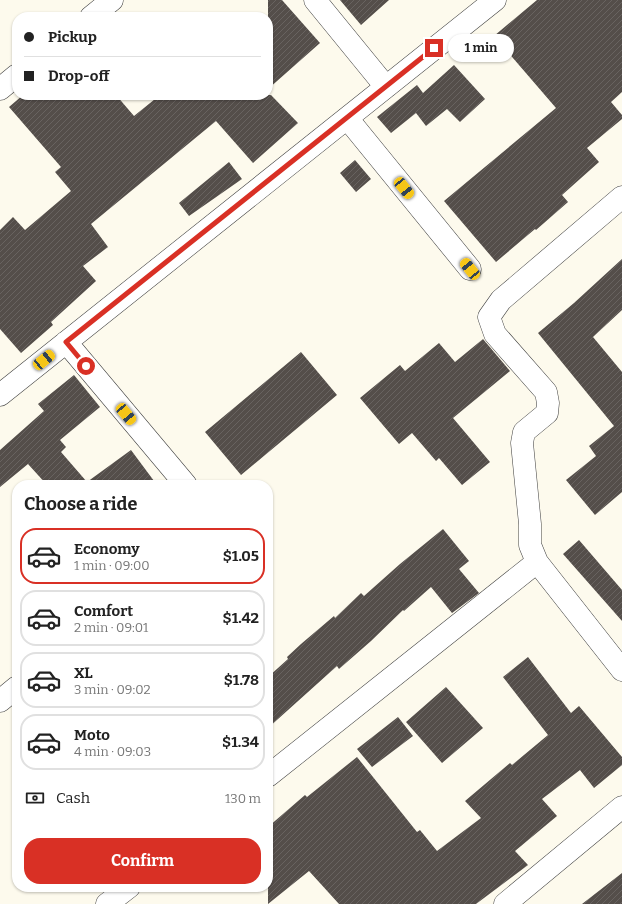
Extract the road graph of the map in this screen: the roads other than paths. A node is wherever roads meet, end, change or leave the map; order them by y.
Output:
1 (112, 0) edge
2 (315, 0) edge
3 (495, 0) edge
4 (96, 12) edge
5 (12, 79) edge
6 (386, 87) junction
7 (0, 89) edge
8 (348, 118) junction
9 (622, 197) edge
10 (470, 269) dead end
11 (66, 342) junction
12 (0, 395) edge
13 (182, 480) edge
14 (537, 562) junction
15 (622, 670) edge
16 (12, 691) edge
17 (0, 701) edge
18 (273, 772) edge
19 (622, 806) edge
20 (123, 892) edge
21 (107, 904) edge
22 (504, 904) edge

1 - 4 street
2 - 6 street
3 - 6 street
5 - 7 street
6 - 8 street
8 - 10 street
8 - 11 street
9 - 14 street
11 - 12 street
11 - 13 street
14 - 15 street
14 - 18 street
16 - 17 street
19 - 22 street
20 - 21 street

